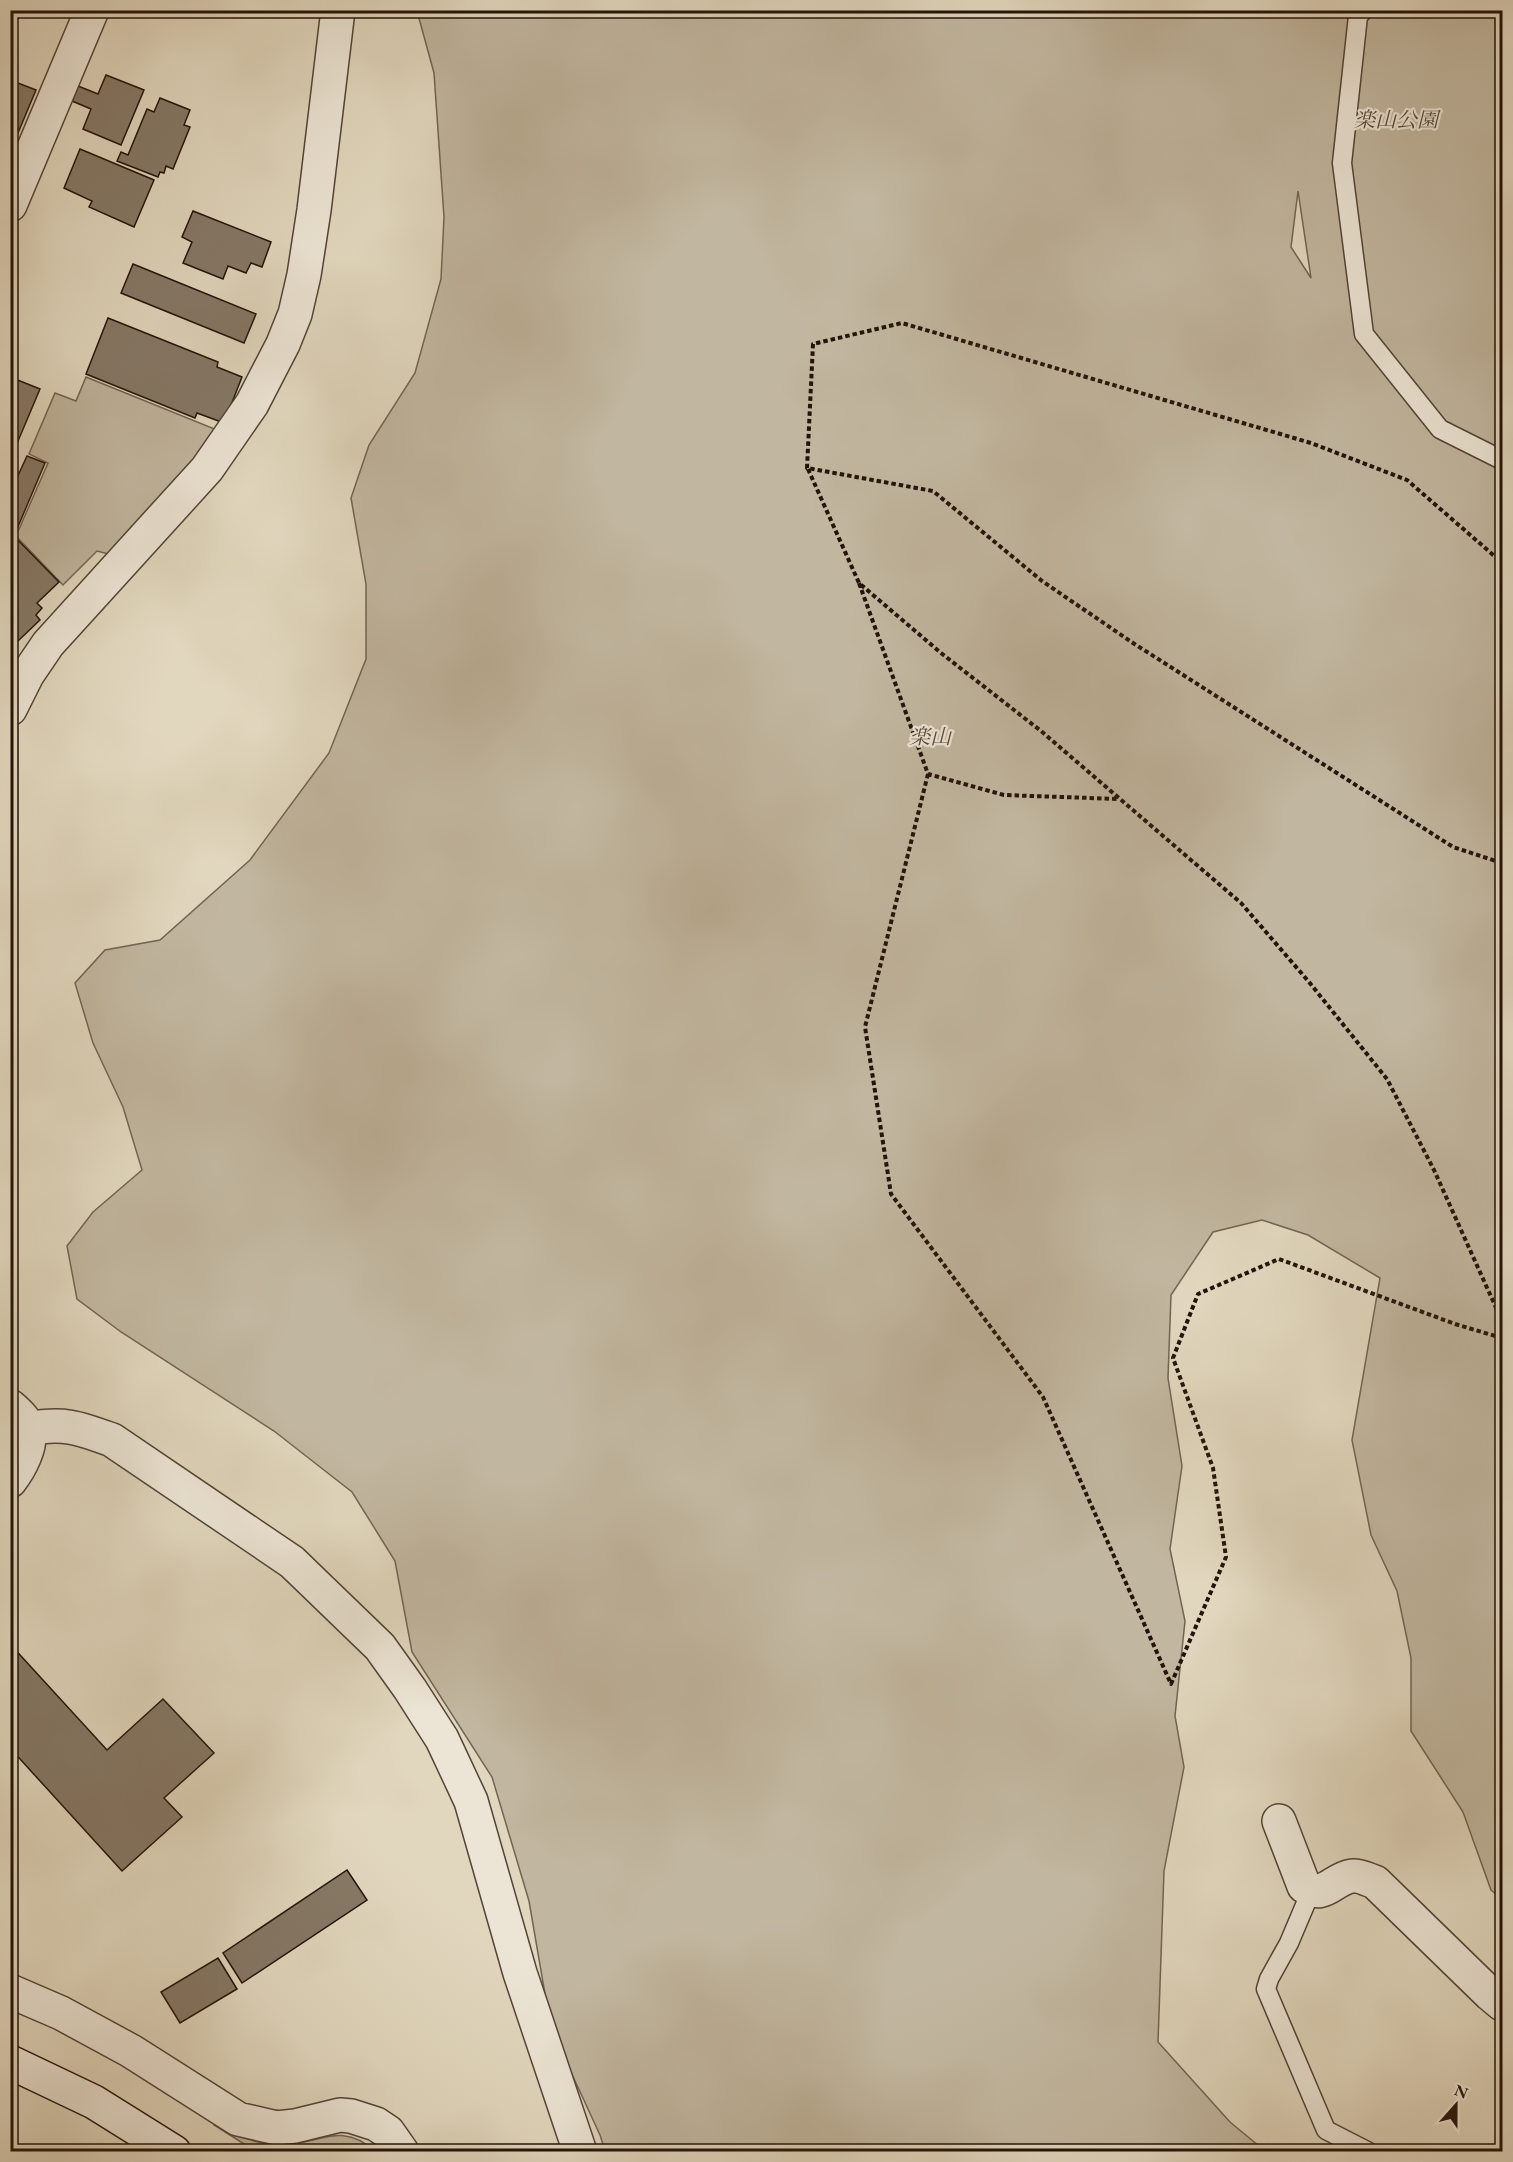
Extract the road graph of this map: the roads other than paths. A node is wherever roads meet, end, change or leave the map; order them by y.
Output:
1 (92, 10) edge
2 (338, 10) edge
3 (1364, 10) edge
4 (10, 205) edge
5 (1503, 460) edge
6 (10, 709) edge
7 (19, 1417) edge
8 (10, 1481) edge
9 (1279, 1821) dead end
10 (1311, 1891) junction
11 (10, 1991) edge
12 (1503, 2004) edge
13 (10, 2062) edge
14 (174, 2151) edge
15 (402, 2151) edge
16 (580, 2151) edge
17 (1369, 2151) edge

1 - 4 street
2 - 6 street
3 - 5 lane
7 - 8 street
7 - 16 street
9 - 10 street
10 - 12 street
10 - 17 lane
11 - 15 street
13 - 14 street

